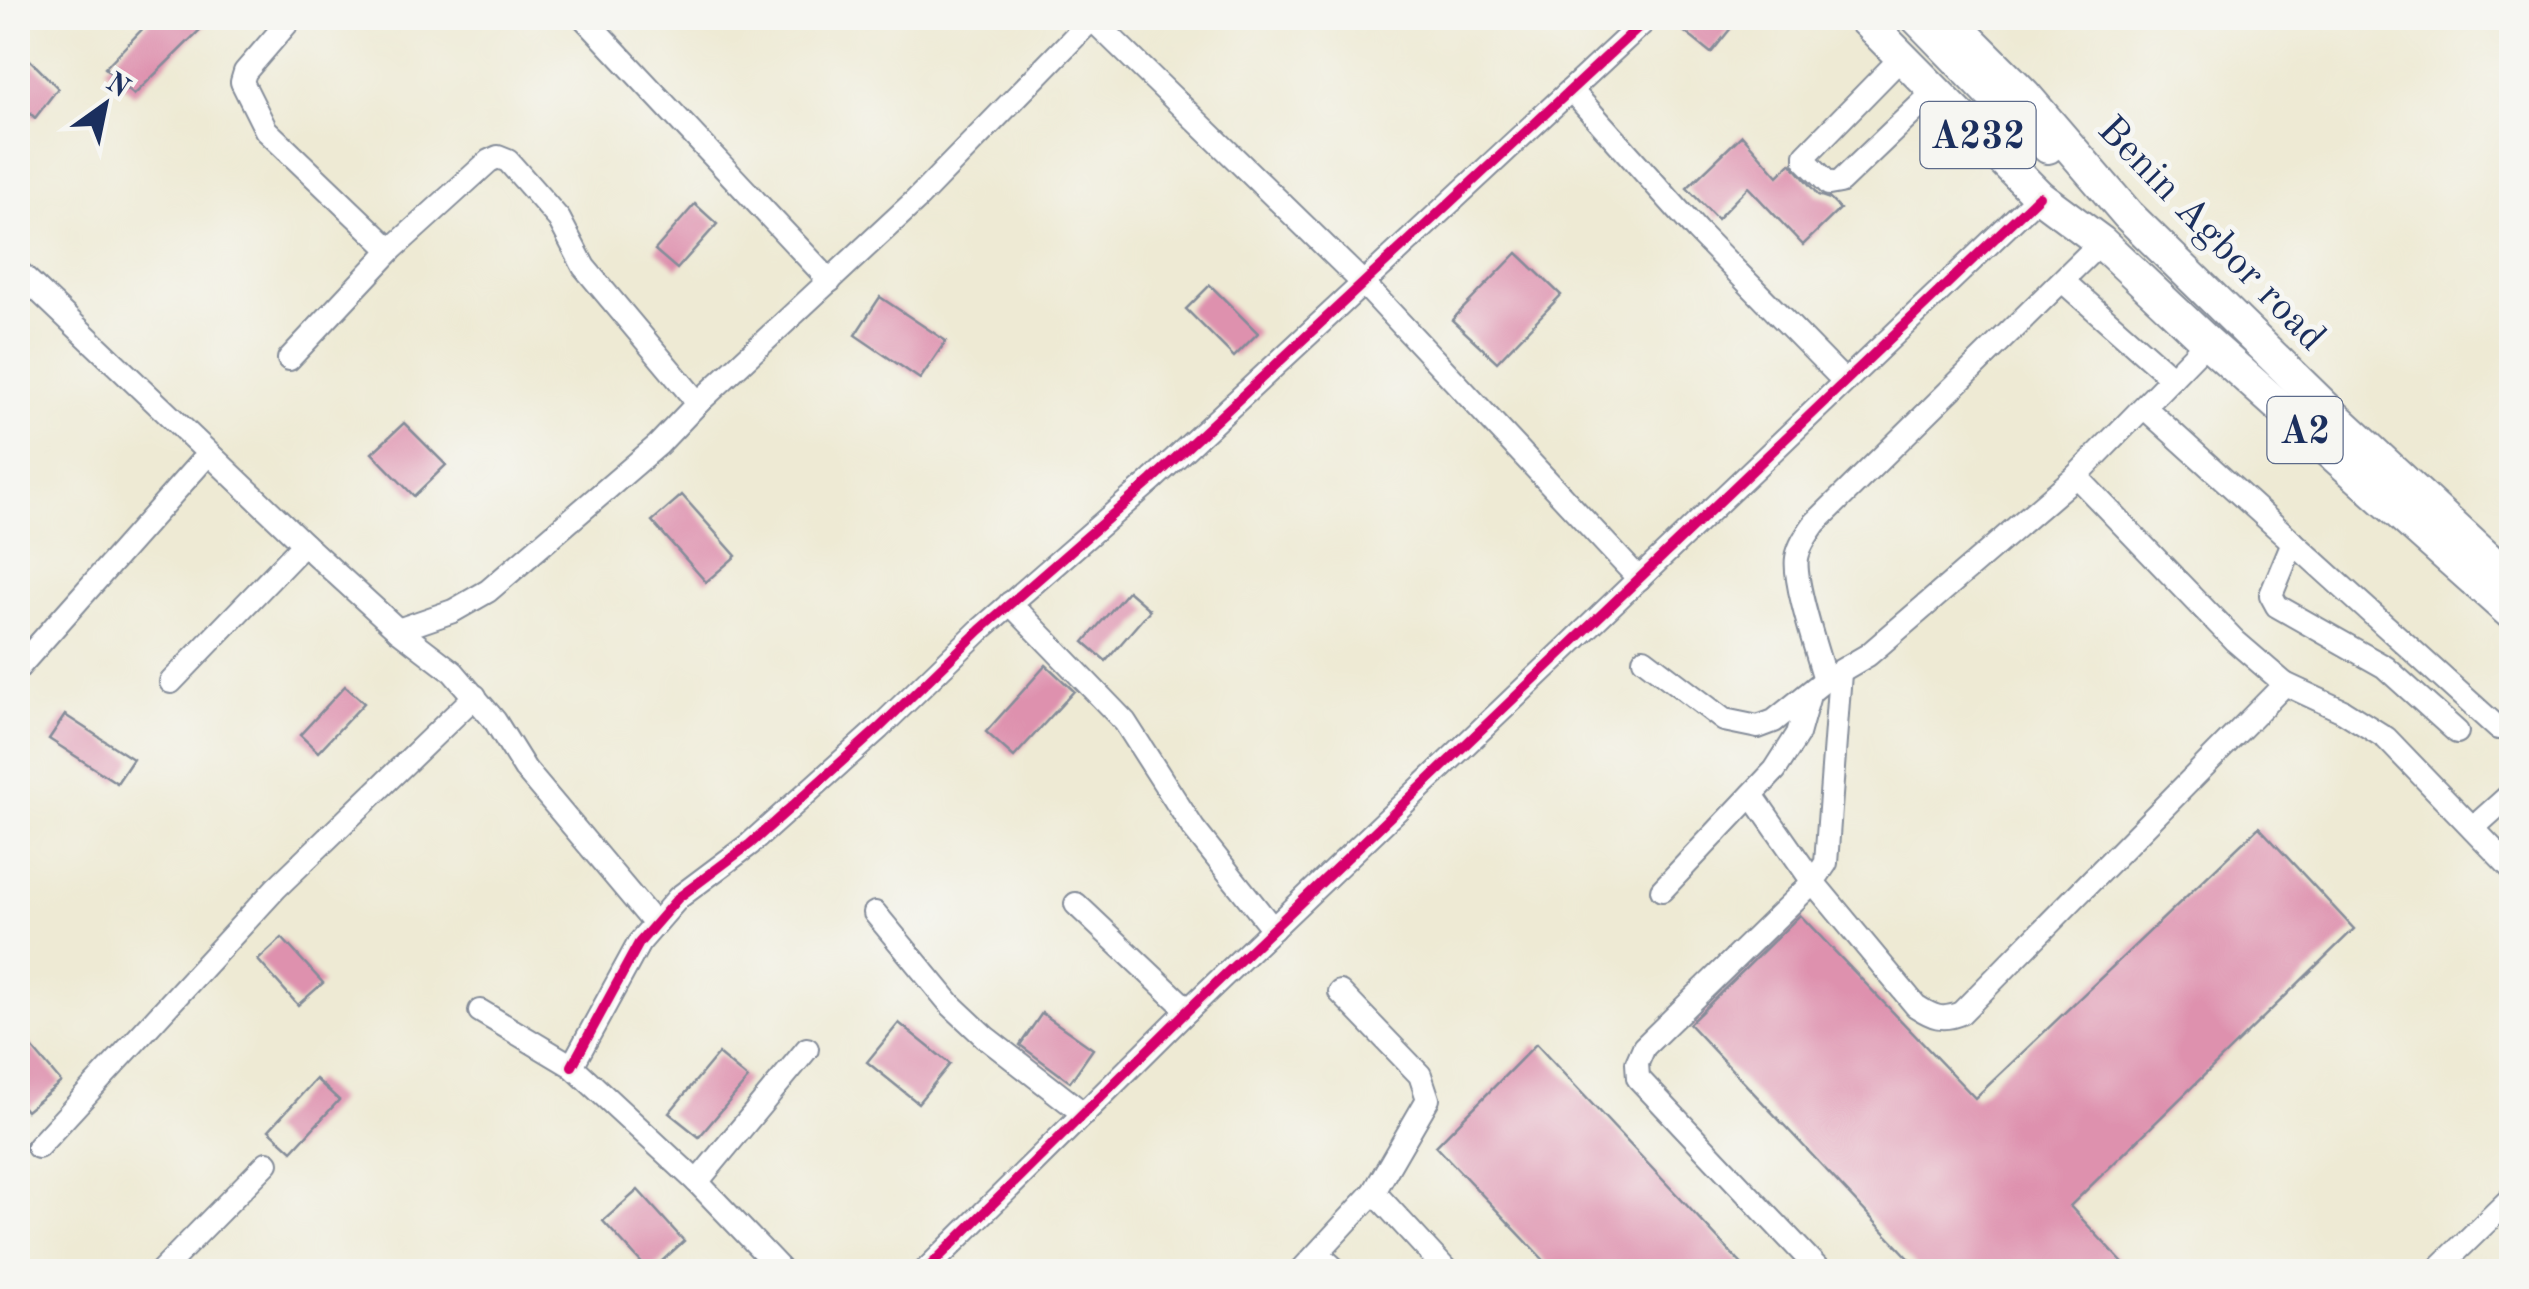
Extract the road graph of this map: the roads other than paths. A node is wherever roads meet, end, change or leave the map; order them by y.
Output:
1 (584, 18) edge
2 (1092, 18) edge
3 (1648, 18) edge
4 (1863, 18) edge
5 (1888, 18) edge
6 (1917, 18) edge
7 (1948, 18) edge
8 (289, 19) edge
9 (1901, 58) junction
10 (1571, 90) junction
11 (1934, 91) junction
12 (2039, 196) junction
13 (2128, 214) junction
14 (2101, 242) junction
15 (391, 250) junction
16 (18, 271) edge
17 (830, 281) junction
18 (2064, 282) junction
19 (1363, 283) junction
20 (2207, 342) junction
21 (288, 359) dead end
22 (2172, 378) junction
23 (1844, 381) junction
24 (698, 403) junction
25 (2144, 407) junction
26 (208, 454) junction
27 (2076, 476) junction
28 (2293, 542) junction
29 (304, 544) junction
30 (1639, 579) junction
31 (2512, 581) edge
32 (1010, 604) junction
33 (2512, 614) edge
34 (398, 630) junction
35 (1644, 659) dead end
36 (18, 668) edge
37 (171, 682) dead end
38 (1825, 682) junction
39 (2286, 684) junction
40 (476, 696) junction
41 (2498, 728) dead end
42 (2458, 732) dead end
43 (2512, 793) edge
44 (1752, 794) junction
45 (2474, 828) junction
46 (2512, 869) edge
47 (1813, 882) junction
48 (1662, 890) dead end
49 (1076, 904) dead end
50 (876, 913) dead end
51 (655, 924) junction
52 (1272, 929) junction
53 (1340, 992) dead end
54 (480, 1010) dead end
55 (1188, 1010) junction
56 (807, 1049) dead end
57 (572, 1066) junction
58 (1084, 1114) junction
59 (38, 1147) dead end
60 (267, 1162) dead end
61 (697, 1182) junction
62 (1374, 1192) junction
63 (2512, 1196) edge
64 (1318, 1254) junction
65 (160, 1272) edge
66 (782, 1272) edge
67 (924, 1272) edge
68 (1300, 1272) edge
69 (1338, 1272) edge
70 (1448, 1272) edge
71 (1821, 1272) edge
72 (2435, 1272) edge

1 - 17 street
2 - 17 street
2 - 19 street
3 - 10 street
4 - 9 highway, Benin Agbor road / A232
5 - 14 highway, A2
6 - 13 highway, A2
7 - 13 highway, Benin Agbor road / A232
8 - 15 street
9 - 11 highway, Benin Agbor road / A232
9 - 11 street
10 - 19 street
10 - 23 street
11 - 12 highway, Benin Agbor road / A232
12 - 14 highway, Benin Agbor road / A232
12 - 23 street
13 - 31 highway, Benin Agbor road / A2
14 - 18 street
14 - 20 highway, Benin Agbor road / A2
15 - 21 street
15 - 24 street
16 - 26 street
17 - 24 street
18 - 22 street
18 - 38 street
19 - 30 street
19 - 32 street
20 - 22 street
20 - 33 highway, Benin Agbor road / A2
22 - 25 street
23 - 30 street
24 - 34 street
25 - 27 street
25 - 28 street
26 - 29 street
26 - 36 street
27 - 38 street
27 - 39 street
28 - 41 street
28 - 42 street
29 - 34 street
29 - 37 street
30 - 52 street
32 - 51 street
32 - 52 street
34 - 40 street
35 - 38 street
38 - 44 street
38 - 47 street
39 - 45 street
39 - 47 street
40 - 51 street
40 - 59 street
43 - 45 street
44 - 47 street
44 - 48 street
45 - 46 street
47 - 71 street
49 - 55 street
50 - 58 street
51 - 57 street
52 - 55 street
53 - 62 street
54 - 57 street
55 - 58 street
56 - 61 street
57 - 61 street
58 - 67 street
60 - 65 street
61 - 66 street
62 - 64 street
62 - 70 street
63 - 72 street
64 - 68 street
64 - 69 street

